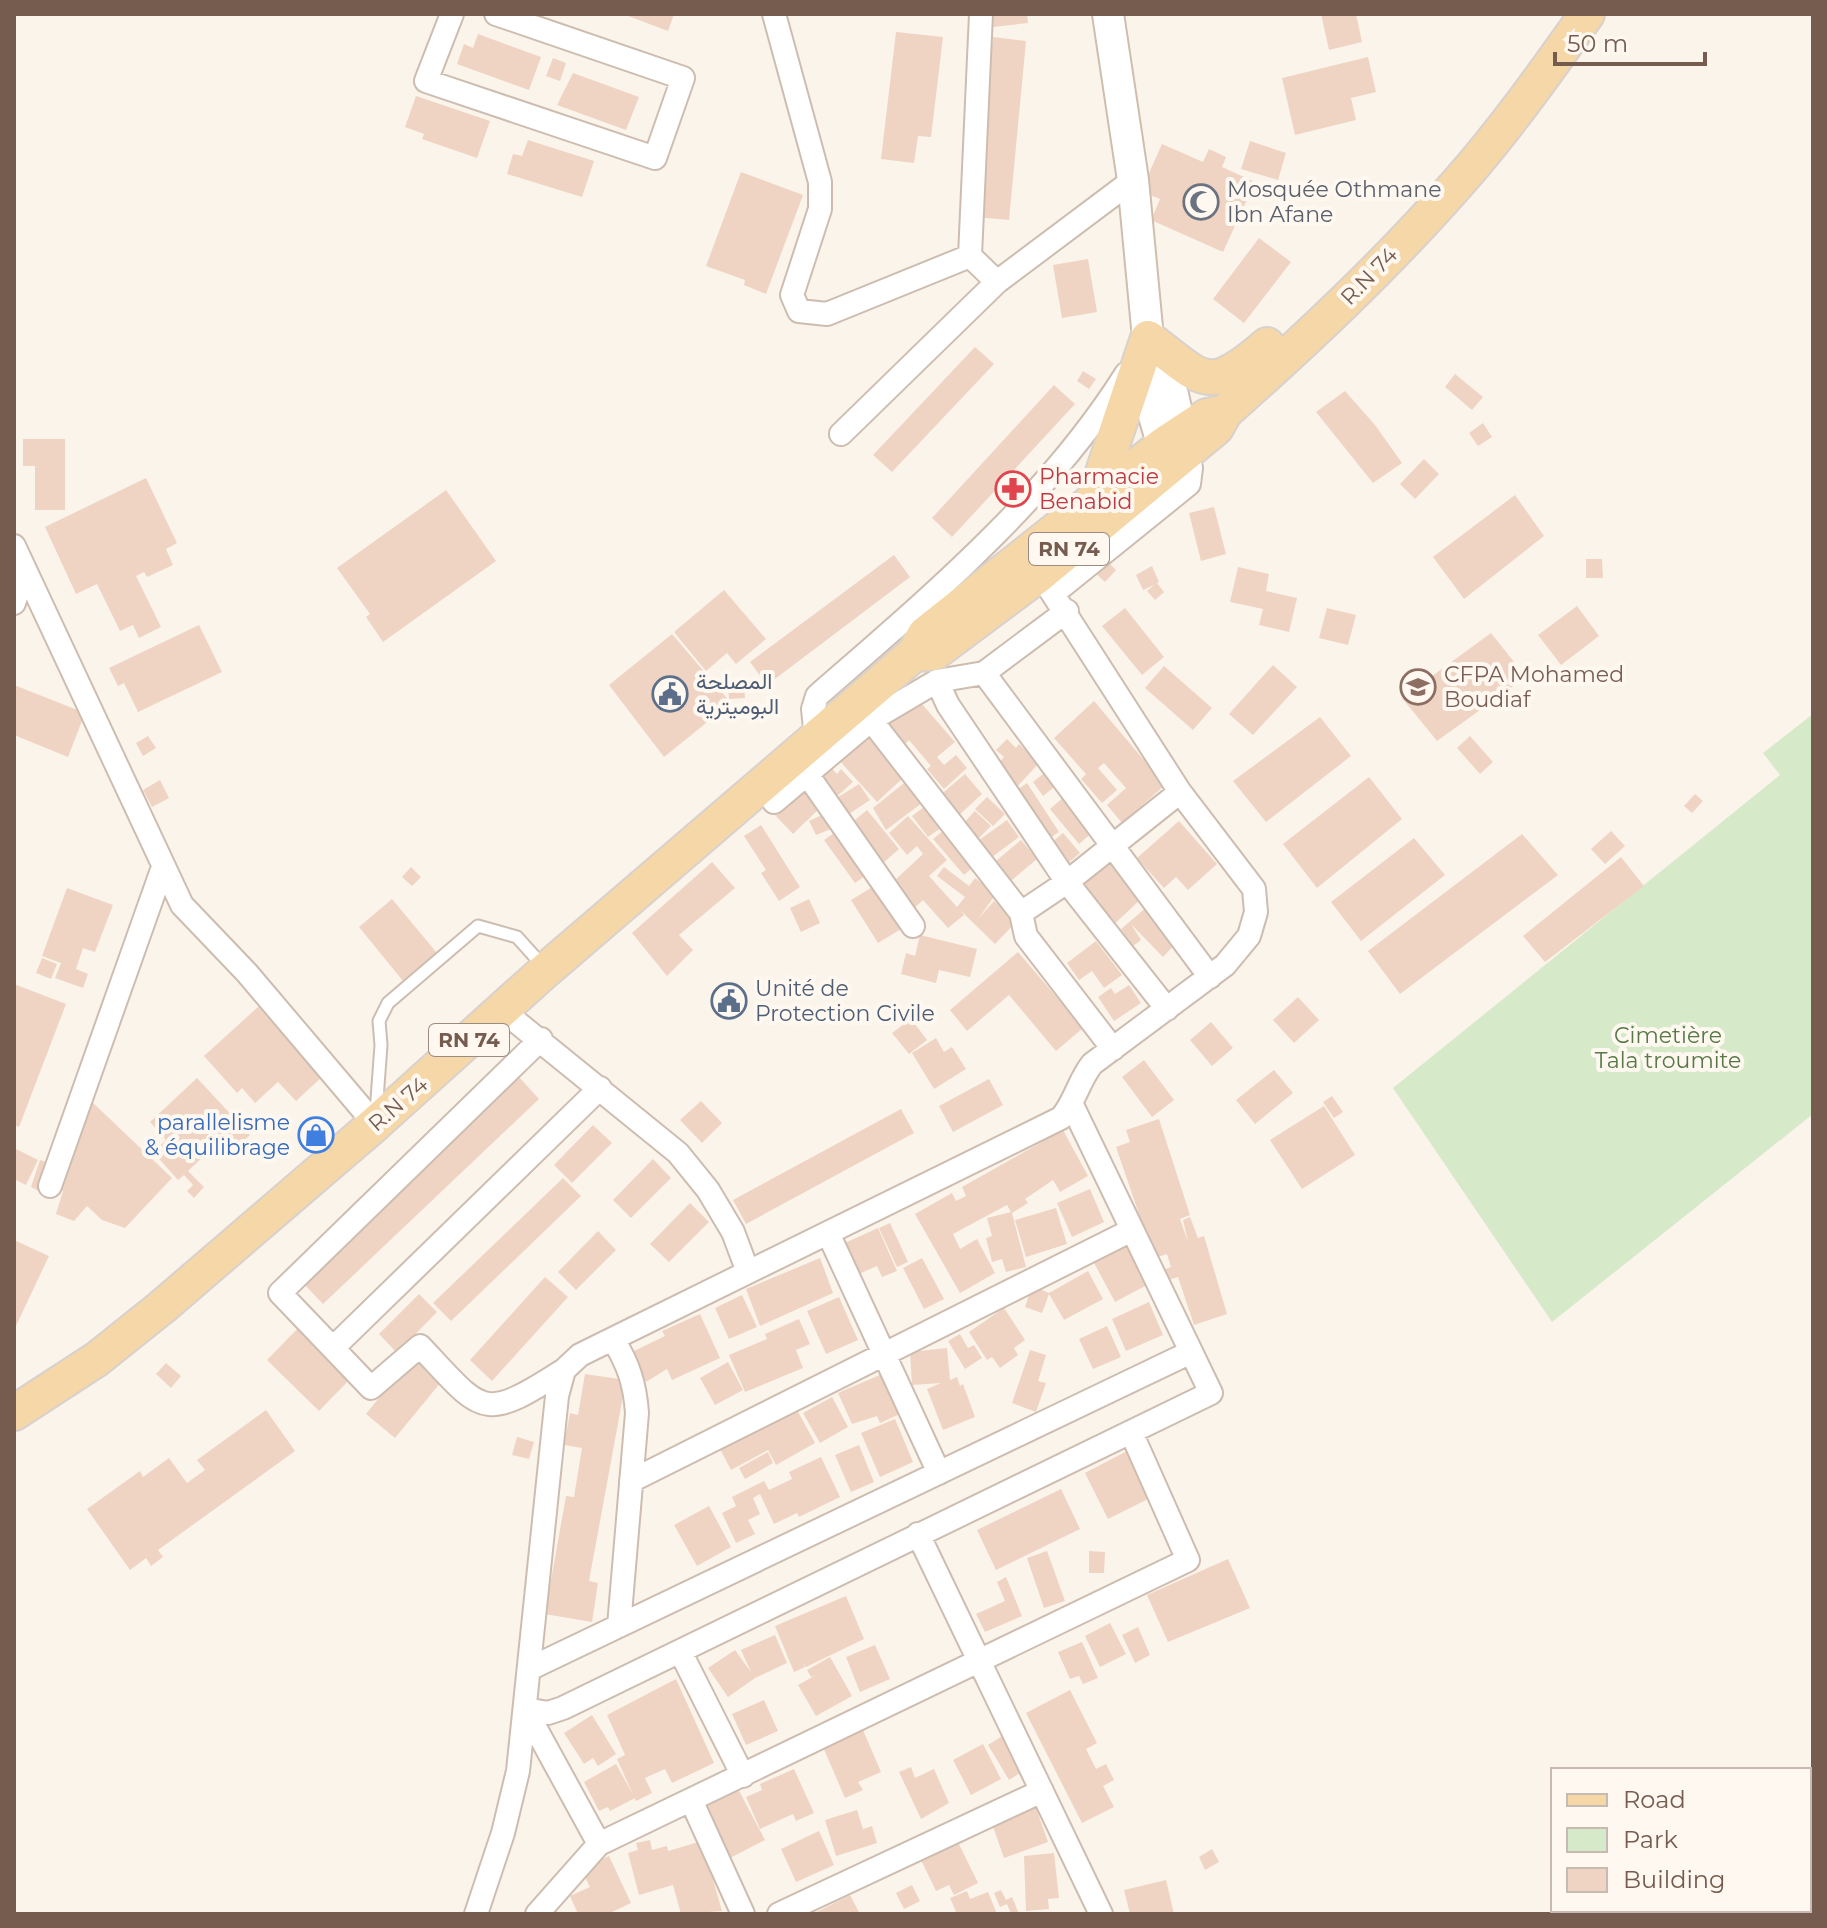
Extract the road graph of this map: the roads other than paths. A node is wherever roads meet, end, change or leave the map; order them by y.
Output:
1 (452, 14) edge
2 (496, 14) edge
3 (774, 14) edge
4 (981, 14) edge
5 (1108, 14) edge
6 (1587, 14) edge
7 (1133, 180) junction
8 (970, 256) junction
9 (997, 282) junction
10 (1353, 294) junction
11 (1148, 338) junction
12 (841, 434) dead end
13 (1175, 450) junction
14 (1095, 496) junction
15 (14, 546) edge
16 (25, 571) junction
17 (1053, 593) junction
18 (14, 603) edge
19 (901, 651) junction
20 (984, 673) junction
21 (937, 681) junction
22 (871, 720) junction
23 (807, 774) junction
24 (1180, 792) junction
25 (774, 802) dead end
26 (1110, 848) junction
27 (163, 867) junction
28 (1067, 882) junction
29 (1021, 913) junction
30 (913, 926) dead end
31 (546, 970) junction
32 (1210, 977) junction
33 (1167, 1009) junction
34 (503, 1011) junction
35 (541, 1039) junction
36 (1113, 1049) junction
37 (600, 1088) junction
38 (1072, 1105) junction
39 (375, 1124) junction
40 (50, 1186) dead end
41 (1132, 1230) junction
42 (828, 1233) junction
43 (748, 1272) junction
44 (613, 1339) junction
45 (333, 1348) junction
46 (1191, 1352) junction
47 (883, 1355) junction
48 (564, 1370) junction
49 (14, 1413) edge
50 (1131, 1432) junction
51 (939, 1473) junction
52 (631, 1481) junction
53 (918, 1534) junction
54 (619, 1626) junction
55 (680, 1651) junction
56 (980, 1663) junction
57 (529, 1669) junction
58 (525, 1709) junction
59 (743, 1776) junction
60 (1042, 1791) junction
61 (691, 1800) junction
62 (599, 1844) junction
63 (1092, 1911) edge
64 (782, 1913) edge
65 (476, 1914) edge
66 (537, 1914) edge
67 (743, 1914) edge

1 - 2 street
3 - 8 street
4 - 8 street
5 - 7 street
6 - 10 main road, R.N 74 / RN 74
7 - 9 street
7 - 11 street
8 - 9 street
9 - 12 street
10 - 11 main road
10 - 13 main road, R.N 74 / RN 74
11 - 13 street
11 - 14 main road
11 - 19 street
13 - 14 main road, R.N 74 / RN 74
13 - 17 main road, R.N 74 / RN 74
14 - 19 main road, R.N 74 / RN 74
15 - 16 street
16 - 18 street
16 - 27 street
17 - 19 main road, R.N 74 / RN 74
17 - 20 street
17 - 24 street
19 - 31 main road, R.N 74 / RN 74
20 - 21 street
20 - 26 street
21 - 22 street
21 - 28 street
22 - 23 street
22 - 29 street
23 - 25 street
23 - 30 street
24 - 26 street
24 - 32 street
26 - 28 street
26 - 32 street
27 - 39 street
27 - 40 street
28 - 29 street
28 - 33 street
29 - 36 street
31 - 34 main road, R.N 74 / RN 74
31 - 39 lane
32 - 33 street
33 - 36 street
34 - 35 street
34 - 39 main road, R.N 74 / RN 74
35 - 37 street
35 - 45 street
36 - 38 street
37 - 43 street
37 - 45 street
38 - 41 street
38 - 42 street
39 - 49 main road, R.N 74 / RN 74
41 - 46 street
41 - 47 street
42 - 43 street
42 - 47 street
43 - 44 street
44 - 48 street
44 - 52 street
45 - 48 street
46 - 50 street
46 - 51 street
47 - 51 street
47 - 52 street
48 - 57 street
50 - 53 street
50 - 56 street
51 - 54 street
52 - 54 street
53 - 55 street
53 - 56 street
54 - 57 street
55 - 58 street
55 - 59 street
56 - 59 street
56 - 60 street
57 - 58 street
58 - 62 street
58 - 65 street
59 - 61 street
60 - 63 street
60 - 64 street
61 - 62 street
61 - 67 street
62 - 66 street

